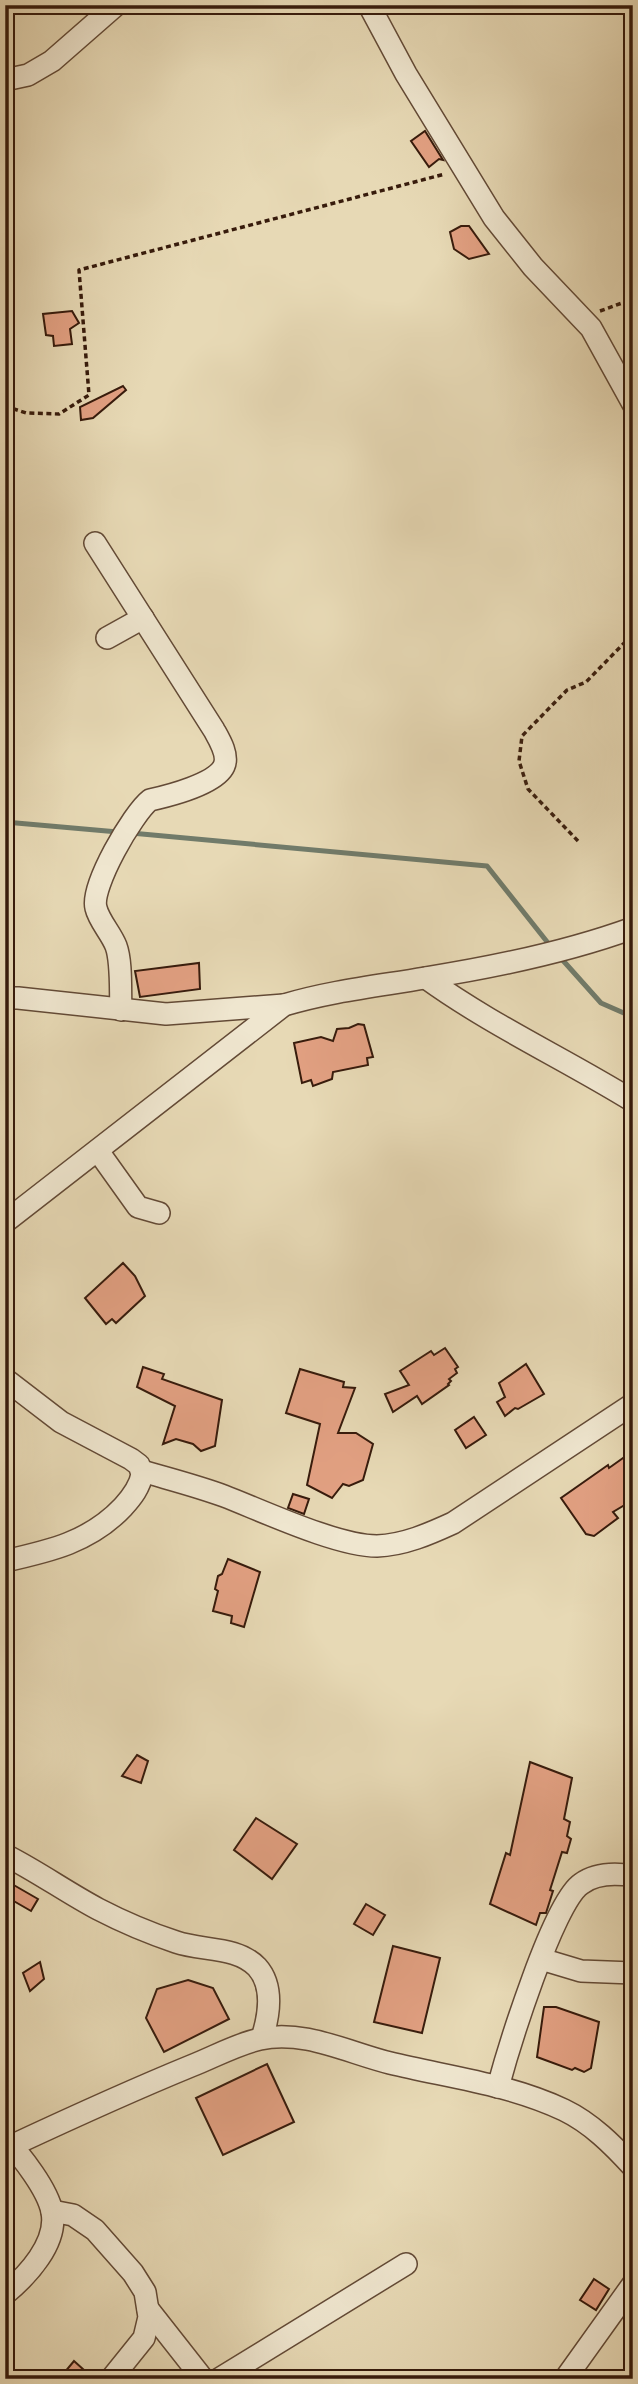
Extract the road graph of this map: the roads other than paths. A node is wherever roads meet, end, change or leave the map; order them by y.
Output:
1 (116, 5) edge
2 (369, 5) edge
3 (5, 79) edge
4 (633, 404) edge
5 (95, 543) dead end
6 (143, 618) junction
7 (107, 638) dead end
8 (633, 928) edge
9 (426, 978) junction
10 (5, 998) edge
11 (284, 1005) junction
12 (121, 1010) junction
13 (633, 1101) edge
14 (98, 1151) junction
15 (159, 1213) dead end
16 (5, 1223) edge
17 (5, 1379) edge
18 (633, 1404) edge
19 (142, 1471) junction
20 (5, 1561) edge
21 (5, 1855) edge
22 (633, 1876) edge
23 (541, 1959) junction
24 (633, 1973) edge
25 (262, 2038) junction
26 (498, 2087) junction
27 (8, 2142) edge
28 (633, 2167) edge
29 (52, 2211) junction
30 (406, 2264) dead end
31 (633, 2284) edge
32 (5, 2294) edge
33 (148, 2309) junction
34 (111, 2379) edge
35 (203, 2379) edge
36 (219, 2379) edge
37 (565, 2379) edge

1 - 3 street
2 - 4 street
5 - 6 street
6 - 7 street
6 - 12 street
8 - 9 street
9 - 11 street
9 - 13 street
10 - 12 street
11 - 12 street
11 - 14 street
14 - 15 street
14 - 16 street
17 - 19 street
18 - 19 street
19 - 20 street
21 - 25 street
22 - 23 street
23 - 24 street
23 - 26 street
25 - 26 street
25 - 27 street
26 - 28 street
27 - 29 street
29 - 32 street
29 - 33 street
30 - 36 street
31 - 37 street
33 - 34 street
33 - 35 street

